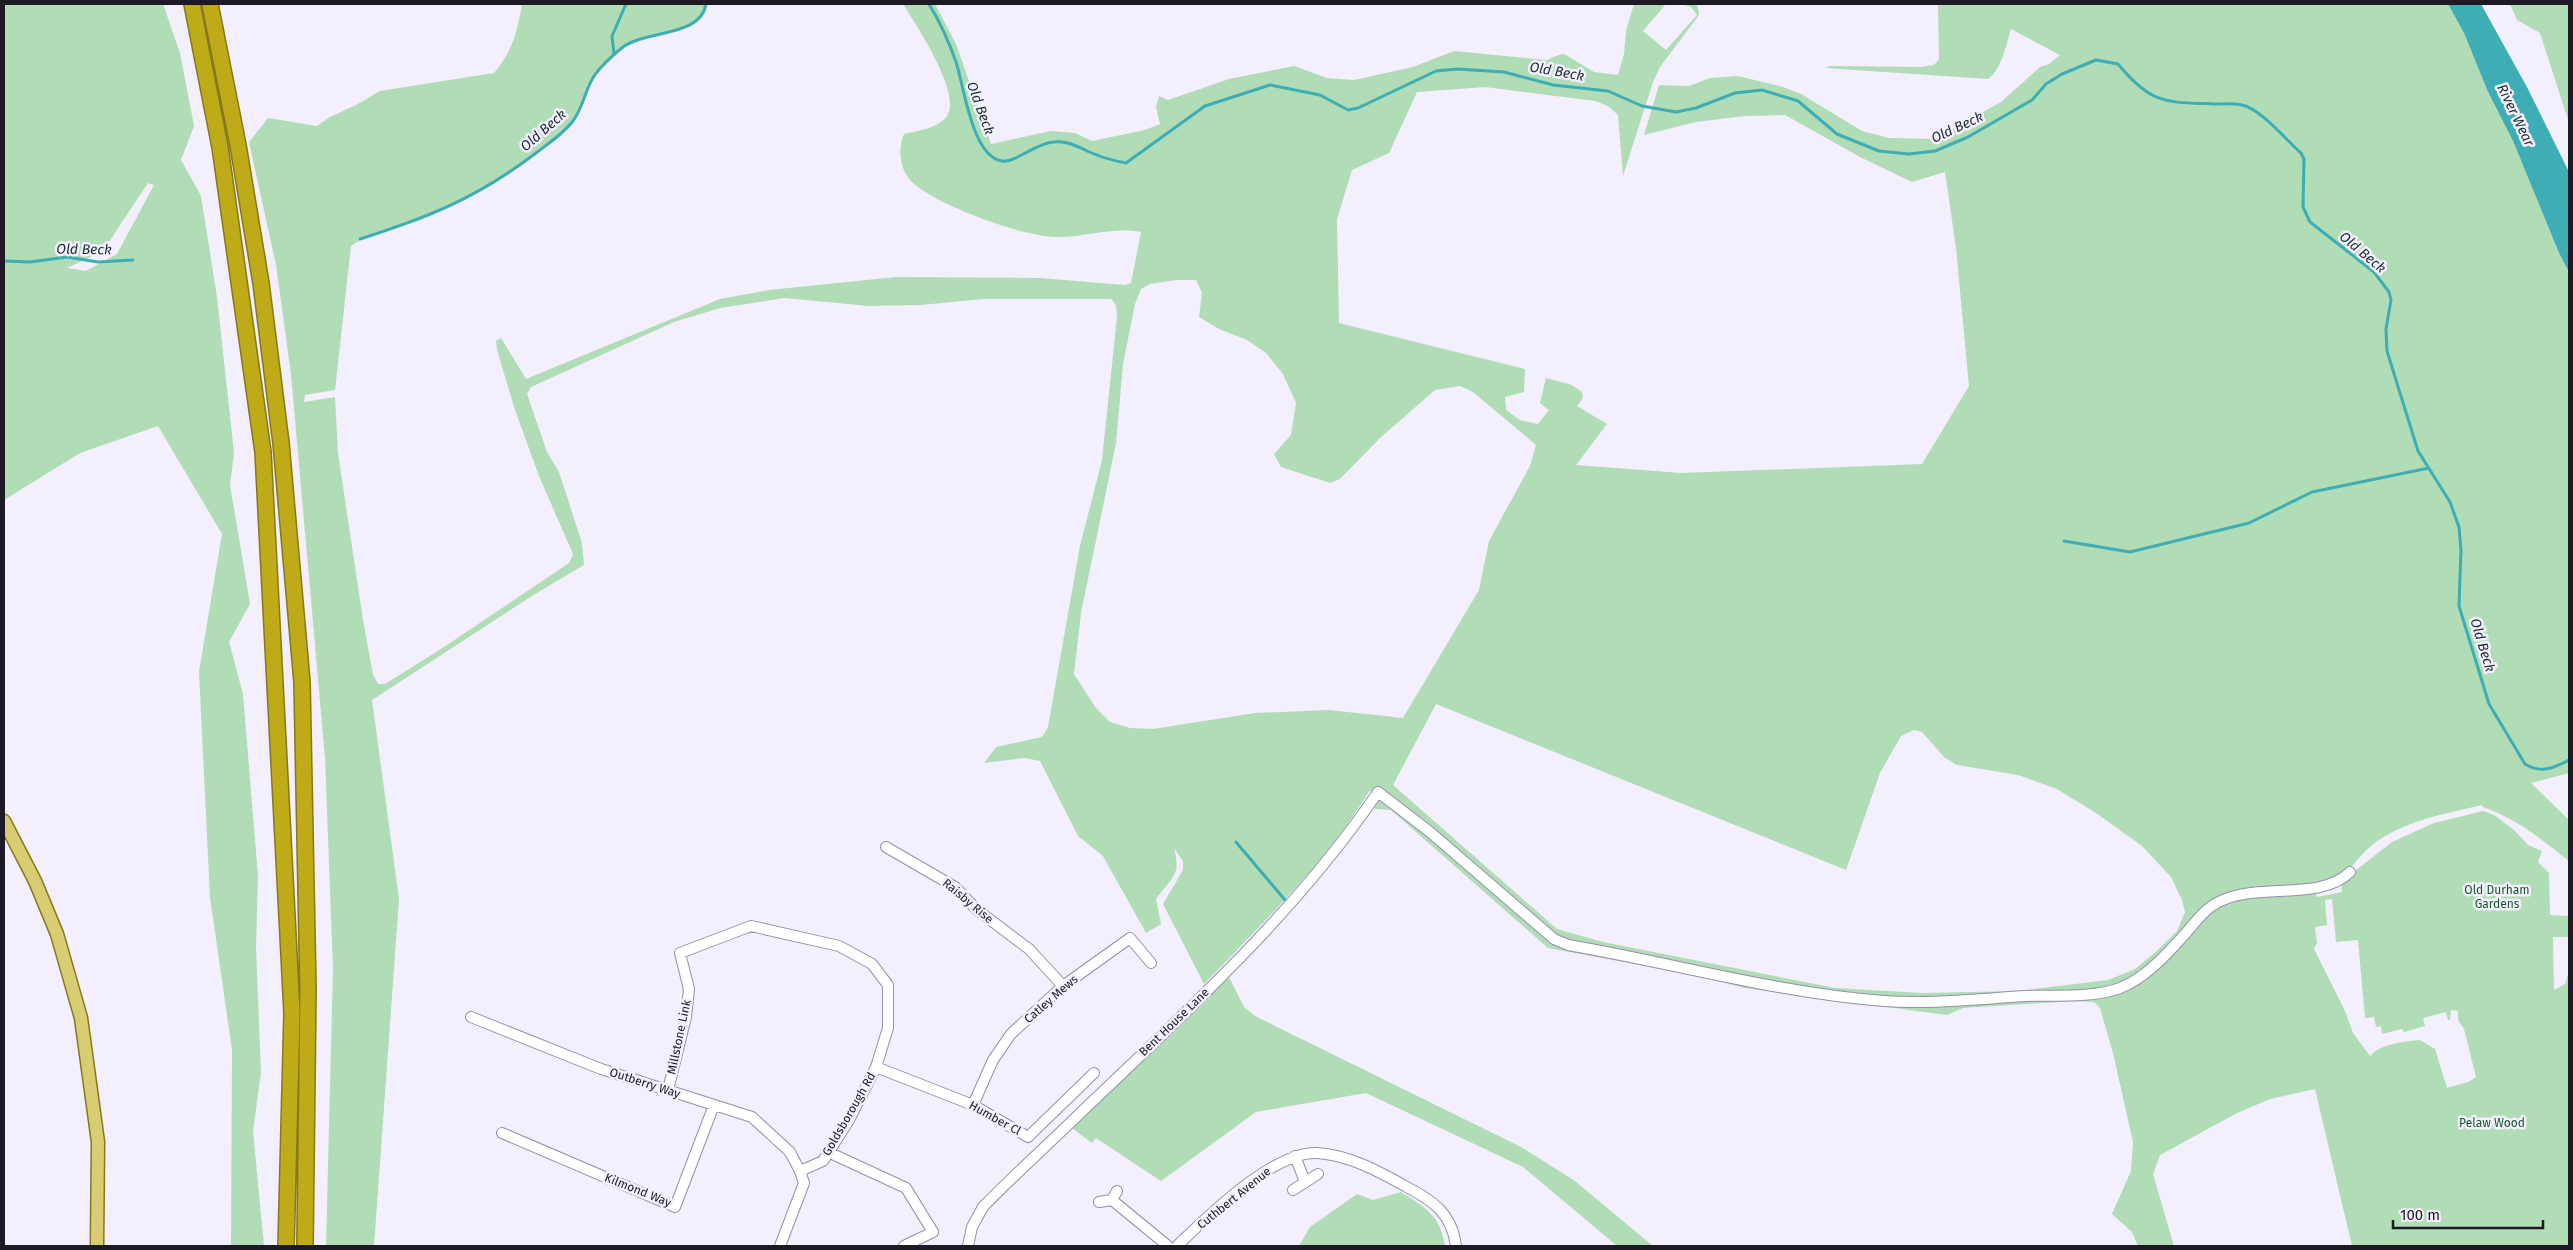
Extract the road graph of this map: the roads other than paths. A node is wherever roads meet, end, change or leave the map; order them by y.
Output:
1 (192, 4) edge
2 (210, 4) edge
3 (4, 821) edge
4 (886, 847) dead end
5 (2350, 872) dead end
6 (680, 954) joint
7 (1151, 963) dead end
8 (1063, 986) junction
9 (471, 1017) dead end
10 (876, 1067) junction
11 (1094, 1073) dead end
12 (668, 1090) junction
13 (714, 1105) junction
14 (973, 1105) junction
15 (502, 1132) dead end
16 (828, 1152) junction
17 (1300, 1155) junction
18 (800, 1171) junction
19 (1318, 1174) dead end
20 (1305, 1182) junction
21 (1293, 1190) dead end
22 (1099, 1202) dead end
23 (98, 1246) edge
24 (286, 1246) edge
25 (305, 1246) edge
26 (780, 1246) edge
27 (904, 1246) edge
28 (968, 1246) edge
29 (1168, 1246) edge
30 (1177, 1246) edge
31 (1456, 1246) edge

1 - 24 highway
2 - 25 highway
3 - 23 main road
4 - 8 street, Raisby Rise
5 - 28 street, Bent House Lane
6 - 10 street, Goldsborough Rd
6 - 12 street, Millstone Link
7 - 8 street, Catley Mews
8 - 14 street, Catley Mews
9 - 12 street, Outberry Way
10 - 14 street, Humber Cl
10 - 16 street, Goldsborough Rd
11 - 14 street, Humber Cl
12 - 13 street, Outberry Way
13 - 15 street, Kilmond Way
13 - 18 street, Outberry Way
16 - 18 street, Goldsborough Rd
16 - 27 street
17 - 20 street
17 - 30 street, Cuthbert Avenue
17 - 31 street
18 - 26 street
19 - 20 street
20 - 21 street
22 - 29 street

